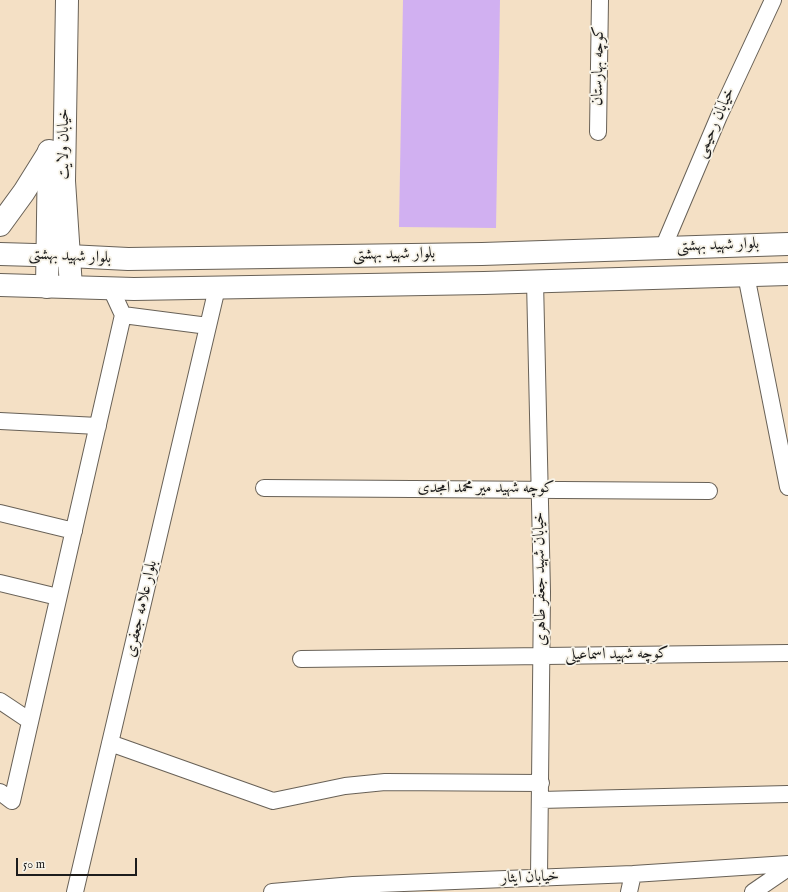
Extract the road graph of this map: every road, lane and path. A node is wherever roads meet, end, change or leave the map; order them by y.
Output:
1 (52, 0) edge
2 (67, 0) edge
3 (600, 0) edge
4 (772, 0) edge
5 (598, 132) dead end
6 (49, 152) junction
7 (0, 225) edge
8 (788, 244) edge
9 (663, 248) junction
10 (0, 254) edge
11 (47, 255) junction
12 (69, 256) junction
13 (788, 274) edge
14 (746, 275) junction
15 (535, 281) junction
16 (0, 285) edge
17 (47, 287) junction
18 (71, 287) junction
19 (217, 288) junction
20 (110, 289) junction
21 (123, 316) junction
22 (208, 326) junction
23 (0, 421) edge
24 (98, 426) junction
25 (788, 487) edge
26 (264, 488) dead end
27 (540, 490) junction
28 (709, 491) dead end
29 (0, 514) edge
30 (74, 531) junction
31 (0, 583) edge
32 (58, 597) junction
33 (788, 653) edge
34 (542, 656) junction
35 (301, 659) dead end
36 (0, 701) edge
37 (30, 721) junction
38 (110, 743) junction
39 (541, 783) junction
40 (788, 794) edge
41 (6, 796) edge
42 (540, 800) junction
43 (788, 864) edge
44 (788, 868) edge
45 (632, 874) junction
46 (540, 878) junction
47 (431, 882) junction
48 (488, 886) edge
49 (352, 888) edge
50 (75, 892) edge
51 (272, 892) edge
52 (453, 892) edge
53 (629, 892) edge
54 (753, 892) edge

1 - 6 main road, خیابان ولایت
2 - 12 main road, خیابان ولایت
3 - 5 street, کوچه بهارستان
4 - 9 street, خیابان رحیمی
6 - 7 main road
6 - 11 main road, خیابان ولایت
8 - 9 main road, بلوار شهید بهشتی
9 - 12 main road, بلوار شهید بهشتی
10 - 11 main road, بلوار شهید بهشتی
11 - 12 main road, بلوار شهید بهشتی
11 - 17 main road, خیابان ولایت
12 - 18 main road, خیابان ولایت
13 - 14 main road, بلوار شهید بهشتی
14 - 15 main road, بلوار شهید بهشتی
14 - 25 street
15 - 19 main road, بلوار شهید بهشتی
15 - 27 street, خیابان شهید جعفر طاهری
16 - 17 main road, بلوار شهید بهشتی
17 - 18 main road, بلوار شهید بهشتی
18 - 20 main road, بلوار شهید بهشتی
19 - 20 main road, بلوار شهید بهشتی
19 - 22 street, بلوار علامه جعفری
20 - 21 street
21 - 22 street
21 - 24 street
22 - 38 street, بلوار علامه جعفری
23 - 24 street
24 - 30 street
26 - 27 street, کوچه شهید میر محمد امجدی
27 - 28 street, کوچه شهید میر محمد امجدی
27 - 34 street, خیابان شهید جعفر طاهری
29 - 30 street
30 - 32 street
31 - 32 street
32 - 37 street
33 - 34 street, کوچه شهید اسماعیلی
34 - 35 street, کوچه شهید اسماعیلی
34 - 39 street, خیابان شهید جعفر طاهری
36 - 37 street
37 - 41 street
38 - 39 street
38 - 50 street, بلوار علامه جعفری
39 - 42 street, خیابان شهید جعفر طاهری
40 - 42 street
42 - 46 street, خیابان شهید جعفر طاهری
43 - 45 street, خیابان ایثار
44 - 54 street
45 - 46 street, خیابان ایثار
45 - 53 street
46 - 48 street, خیابان ایثار
47 - 48 street, خیابان ایثار
47 - 49 street, خیابان ایثار
47 - 52 street
49 - 51 street, خیابان ایثار

